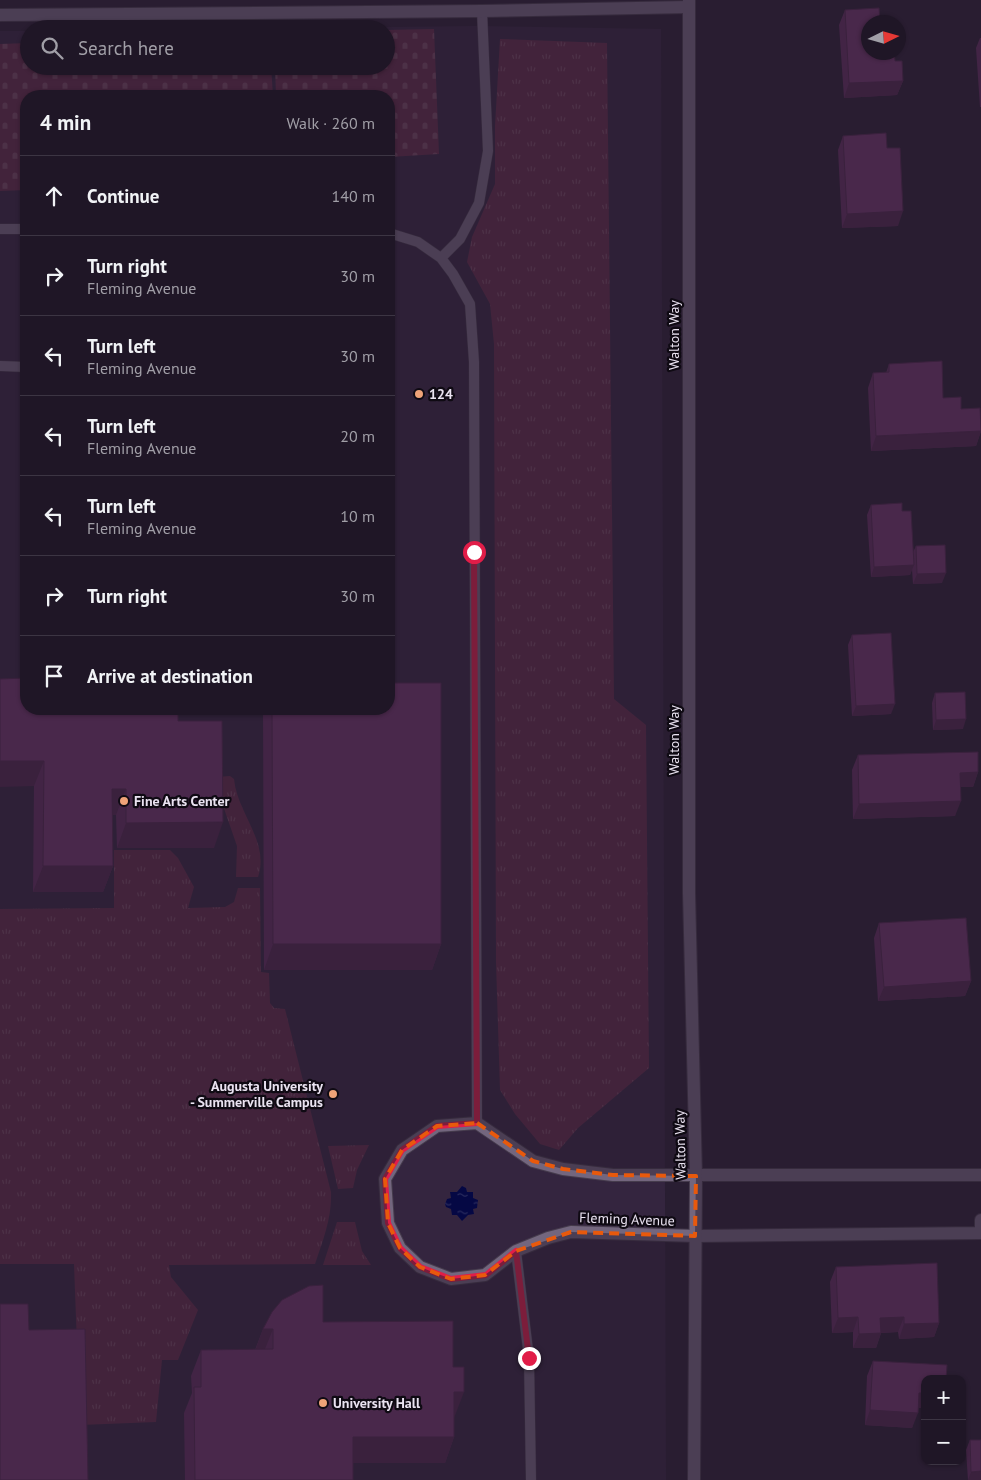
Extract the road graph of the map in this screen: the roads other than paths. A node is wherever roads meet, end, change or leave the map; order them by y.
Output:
1 (689, 4) edge
2 (482, 11) junction
3 (0, 15) edge
4 (0, 229) edge
5 (20, 229) edge
6 (395, 235) edge
7 (441, 258) junction
8 (2, 366) dead end
9 (20, 367) edge
10 (477, 1123) junction
11 (981, 1175) edge
12 (696, 1176) junction
13 (981, 1220) edge
14 (981, 1233) edge
15 (695, 1236) junction
16 (516, 1251) junction
17 (531, 1480) edge
18 (694, 1480) edge

1 - 2 street
1 - 12 street, Walton Way
2 - 3 street
2 - 7 lane
4 - 5 lane
6 - 7 lane
7 - 10 lane
8 - 9 lane
10 - 12 street
10 - 16 street, Fleming Avenue
11 - 12 street
12 - 15 street, Walton Way
13 - 14 street, Fleming Avenue
14 - 15 street, Fleming Avenue
15 - 16 street, Fleming Avenue
15 - 18 street, Walton Way
16 - 17 lane

